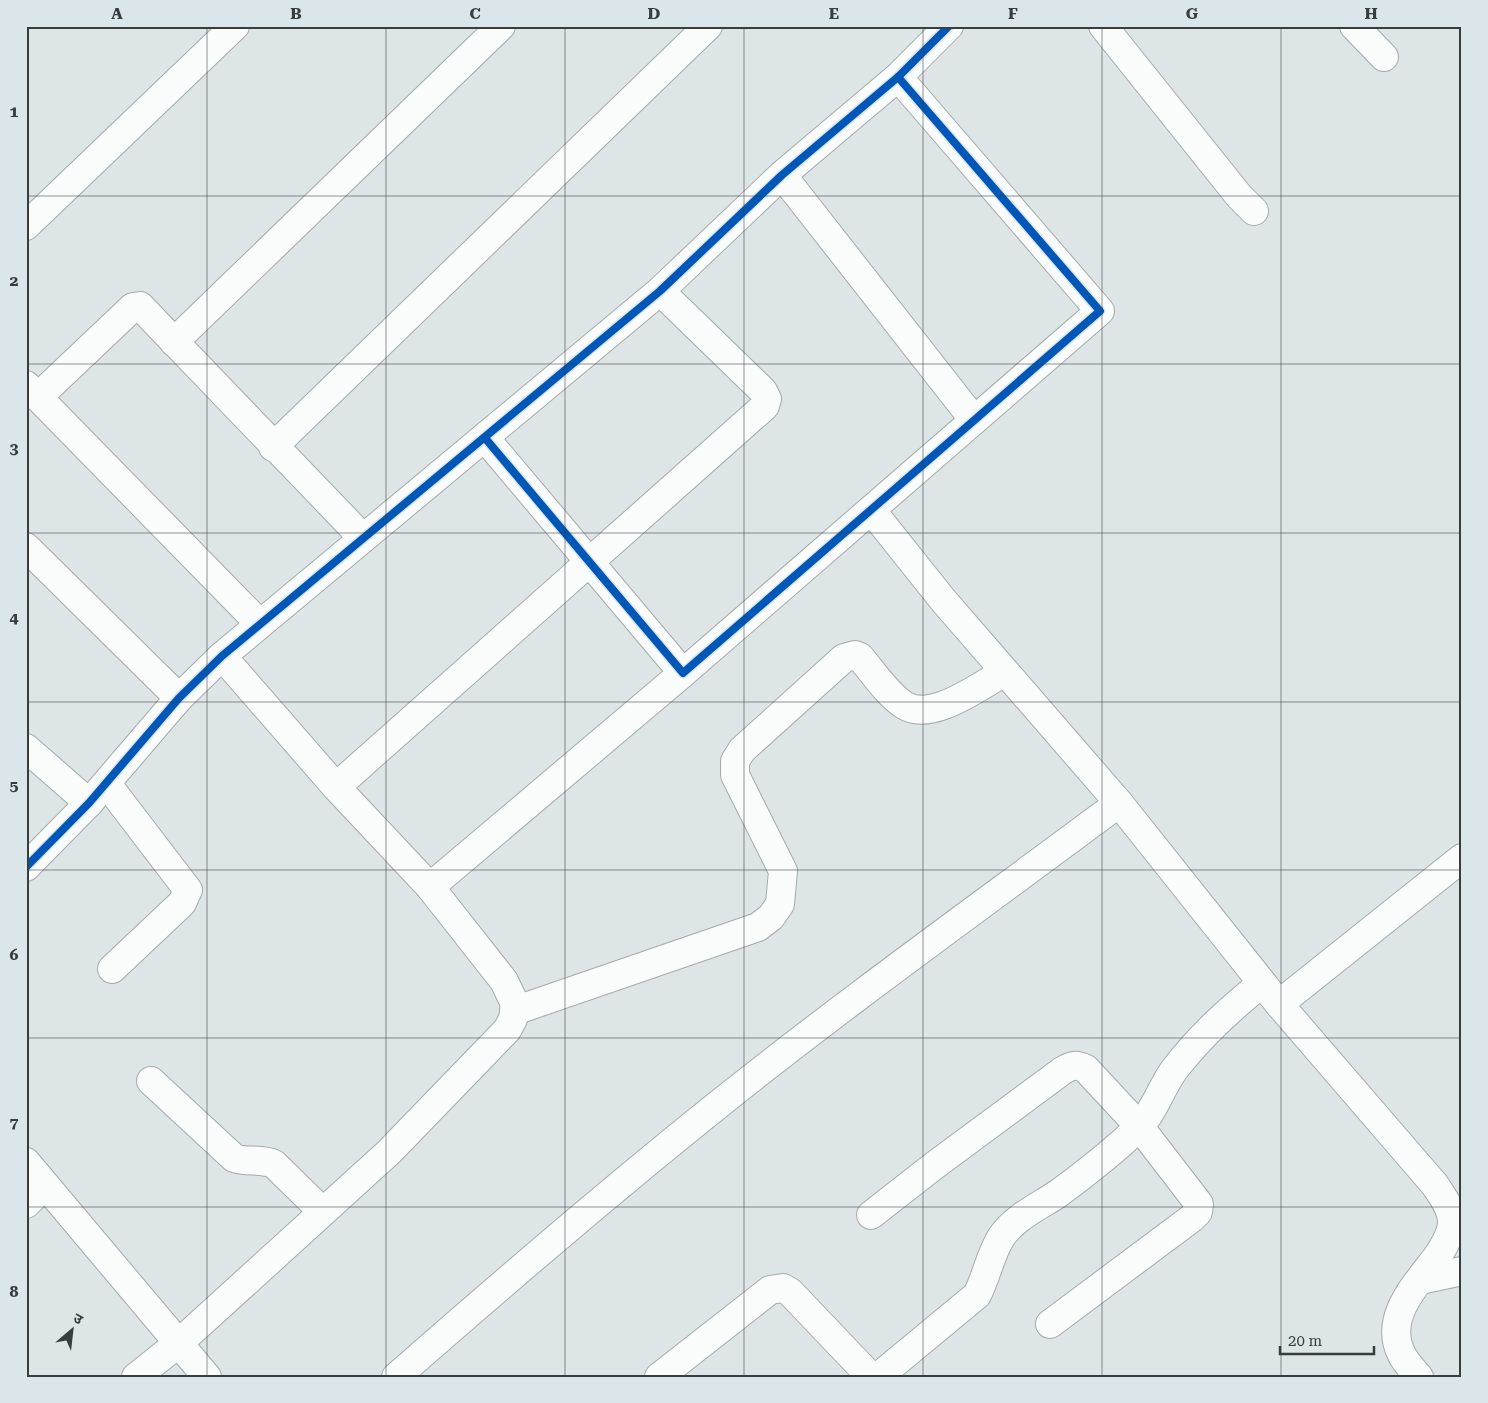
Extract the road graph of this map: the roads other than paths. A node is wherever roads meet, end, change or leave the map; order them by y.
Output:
1 (235, 26) edge
2 (501, 26) edge
3 (708, 26) edge
4 (949, 26) edge
5 (1103, 26) edge
6 (1354, 26) edge
7 (1384, 58) dead end
8 (898, 77) junction
9 (782, 175) junction
10 (1254, 211) dead end
11 (26, 226) edge
12 (660, 291) junction
13 (174, 342) junction
14 (32, 391) edge
15 (974, 420) junction
16 (485, 438) junction
17 (273, 447) junction
18 (872, 511) junction
19 (363, 538) junction
20 (26, 547) edge
21 (590, 562) junction
22 (260, 624) junction
23 (222, 656) junction
24 (1005, 672) junction
25 (683, 673) junction
26 (179, 698) junction
27 (26, 748) edge
28 (336, 786) junction
29 (98, 794) junction
30 (1119, 803) junction
31 (1462, 858) edge
32 (26, 867) edge
33 (430, 887) junction
34 (112, 968) dead end
35 (1262, 983) junction
36 (1279, 1004) junction
37 (514, 1011) junction
38 (151, 1081) dead end
39 (1139, 1126) junction
40 (26, 1162) edge
41 (36, 1194) edge
42 (323, 1212) junction
43 (871, 1215) dead end
44 (1462, 1270) edge
45 (1420, 1280) junction
46 (1050, 1324) dead end
47 (180, 1342) junction
48 (136, 1377) edge
49 (207, 1377) edge
50 (396, 1377) edge
51 (659, 1377) edge
52 (871, 1377) edge
53 (878, 1377) edge
54 (1419, 1377) edge

1 - 11 street
2 - 13 street
3 - 17 street
4 - 8 street
5 - 10 street
6 - 7 street
8 - 9 street
8 - 15 street
9 - 12 street
9 - 15 street
12 - 16 street
12 - 21 street
13 - 14 street
13 - 17 street
14 - 22 street
15 - 18 street
16 - 19 street
16 - 21 street
17 - 19 street
18 - 24 street
18 - 25 street
19 - 22 street
20 - 26 street
21 - 25 street
21 - 28 street
22 - 23 street
23 - 26 street
23 - 28 street
24 - 30 street
24 - 37 street
25 - 33 street
26 - 29 street
27 - 29 street
28 - 33 street
29 - 32 street
29 - 34 street
30 - 35 street
30 - 50 street
31 - 36 street
33 - 37 street
35 - 36 street
35 - 39 street
36 - 45 street
37 - 42 street
38 - 42 street
39 - 43 street
39 - 46 street
39 - 53 street
40 - 41 street
41 - 47 street
42 - 47 street
44 - 45 street
45 - 54 street
47 - 48 street
47 - 49 street
51 - 52 street

